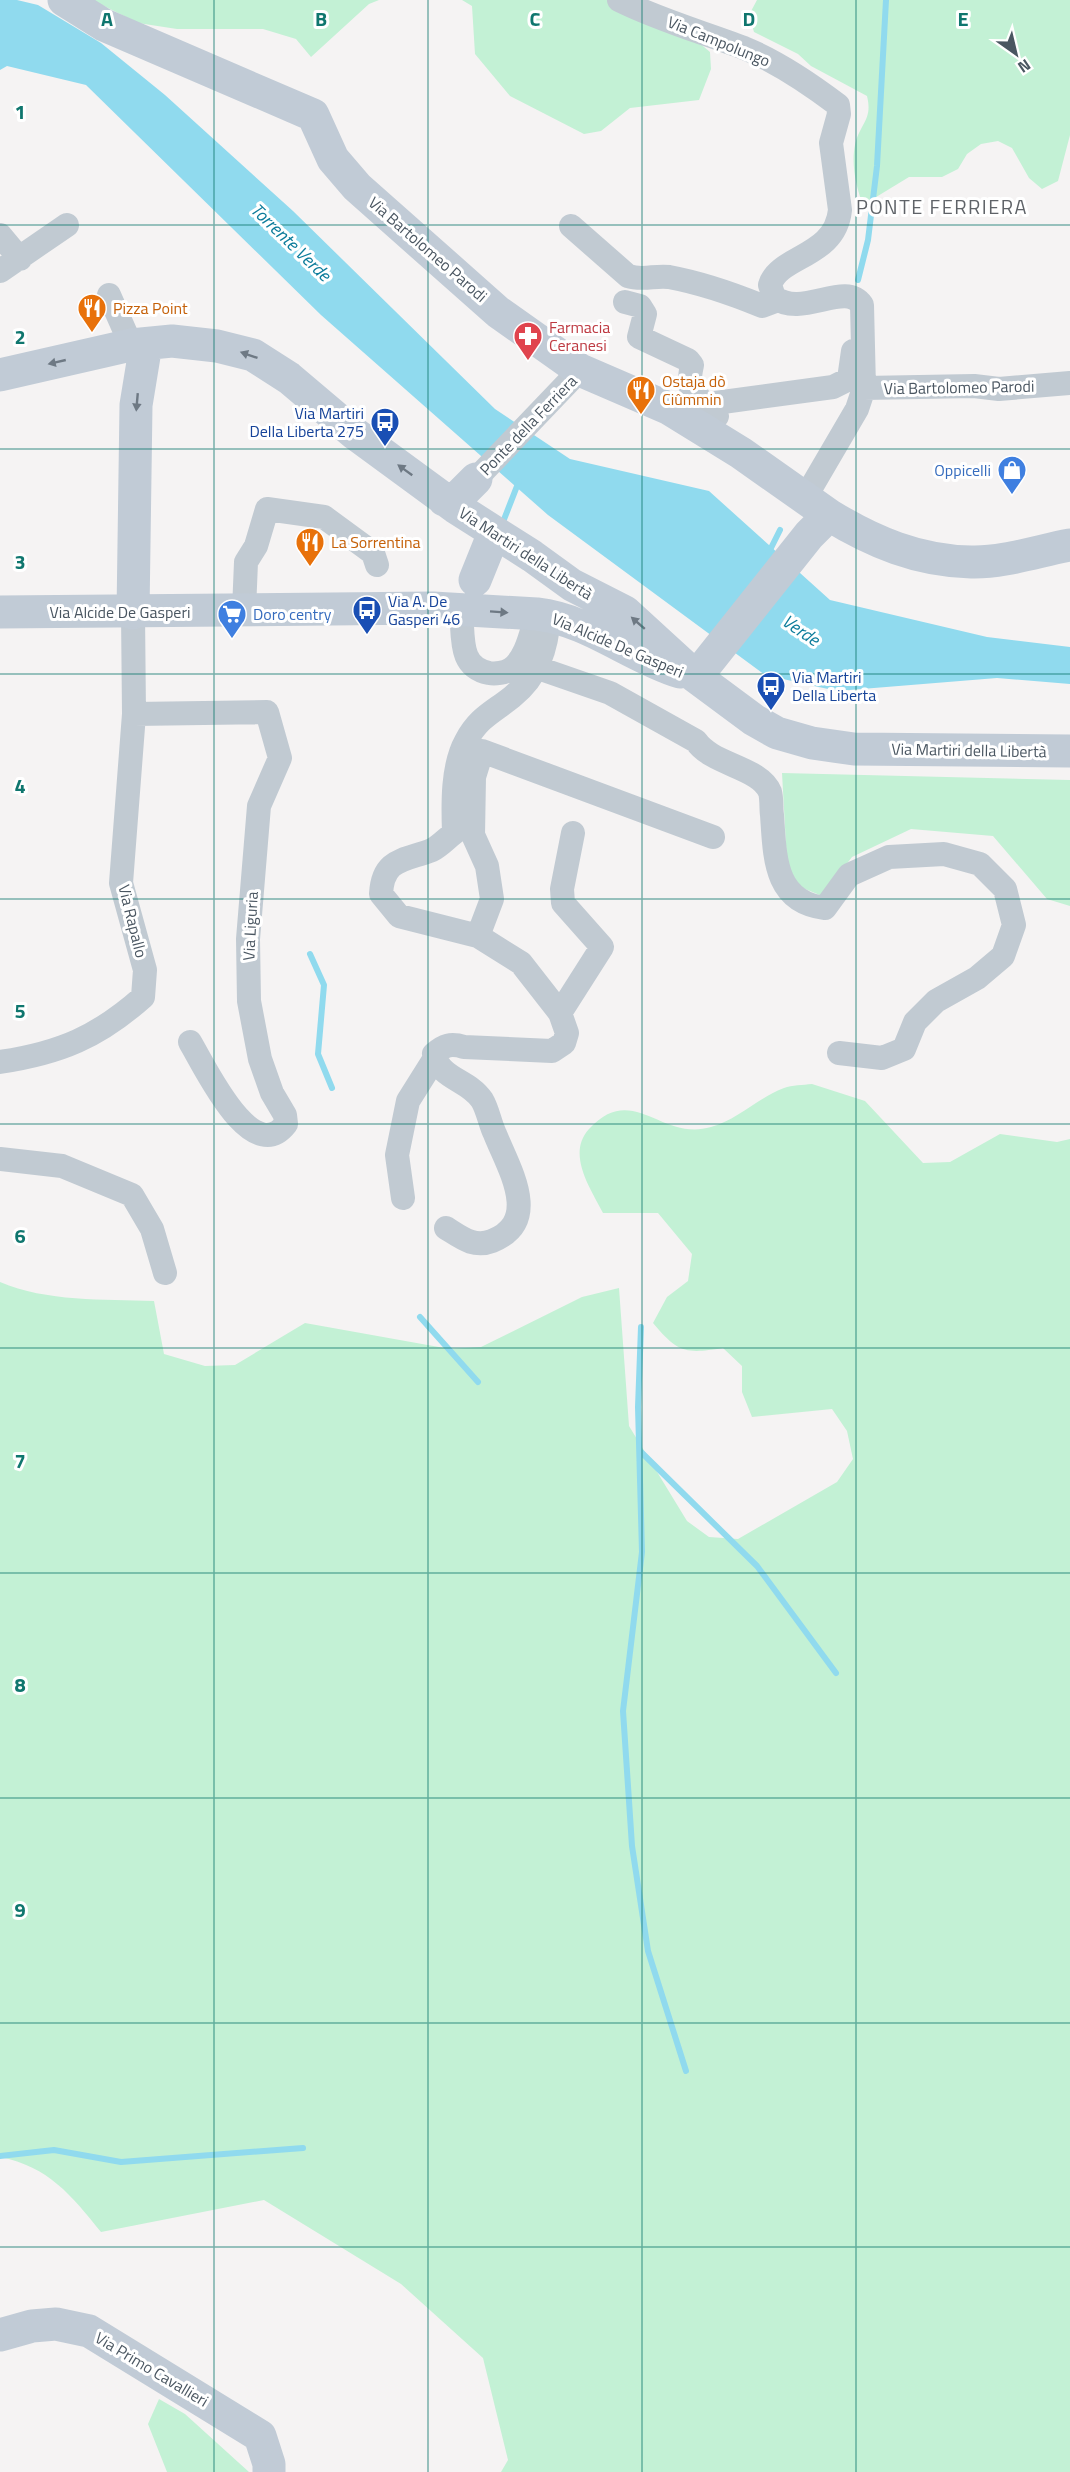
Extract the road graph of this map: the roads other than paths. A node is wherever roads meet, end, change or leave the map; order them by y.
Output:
1 (64, 0) edge
2 (619, 0) edge
3 (67, 225) dead end
4 (571, 226) dead end
5 (0, 235) edge
6 (10, 265) edge
7 (109, 295) dead end
8 (778, 300) junction
9 (625, 302) dead end
10 (863, 330) junction
11 (138, 345) junction
12 (580, 370) junction
13 (0, 375) edge
14 (1070, 383) edge
15 (864, 388) junction
16 (710, 419) junction
17 (470, 504) junction
18 (814, 516) junction
19 (1070, 545) edge
20 (377, 565) dead end
21 (475, 580) dead end
22 (244, 610) junction
23 (0, 612) edge
24 (133, 613) junction
25 (543, 615) junction
26 (462, 626) dead end
27 (538, 668) junction
28 (702, 669) junction
29 (134, 714) junction
30 (1070, 751) edge
31 (573, 833) dead end
32 (713, 837) dead end
33 (477, 936) junction
34 (560, 1013) junction
35 (190, 1042) dead end
36 (839, 1053) dead end
37 (435, 1058) junction
38 (0, 1062) edge
39 (0, 1159) edge
40 (403, 1198) dead end
41 (446, 1228) dead end
42 (165, 1273) dead end
43 (0, 2336) edge
44 (269, 2472) edge

1 - 12 main road, Via Bartolomeo Parodi
2 - 8 street, Via Campolungo
3 - 6 street
4 - 8 street
5 - 6 street
7 - 11 street
8 - 10 street
9 - 16 street
10 - 15 street
10 - 16 street
11 -> 13 main road, Via Martiri della Libertà
17 -> 11 main road, Via Martiri della Libertà
11 -> 24 main road
12 - 16 main road, Via Bartolomeo Parodi
12 - 17 street, Ponte della Ferriera
14 - 15 street, Via Bartolomeo Parodi
15 - 18 street, Via Bartolomeo Parodi
16 - 18 main road, Via Bartolomeo Parodi
17 - 21 main road
28 -> 17 main road, Via Martiri della Libertà
18 - 19 main road, Via Bartolomeo Parodi
18 - 28 main road, Via Bartolomeo Parodi
20 - 22 street
22 - 24 main road, Via Alcide De Gasperi
22 -> 25 main road, Via Alcide De Gasperi
23 - 24 main road, Via Alcide De Gasperi
24 - 29 street, Via Rapallo
25 - 26 street
25 - 27 street
25 - 28 main road, Via Alcide De Gasperi
27 - 33 street
27 - 36 street
28 - 30 main road, Via Martiri della Libertà
29 - 35 street, Via Liguria
29 - 38 street, Via Rapallo
31 - 34 street
32 - 33 street
33 - 34 street
34 - 37 street
37 - 40 street
37 - 41 street
39 - 42 street
43 - 44 main road, Via Primo Cavallieri

